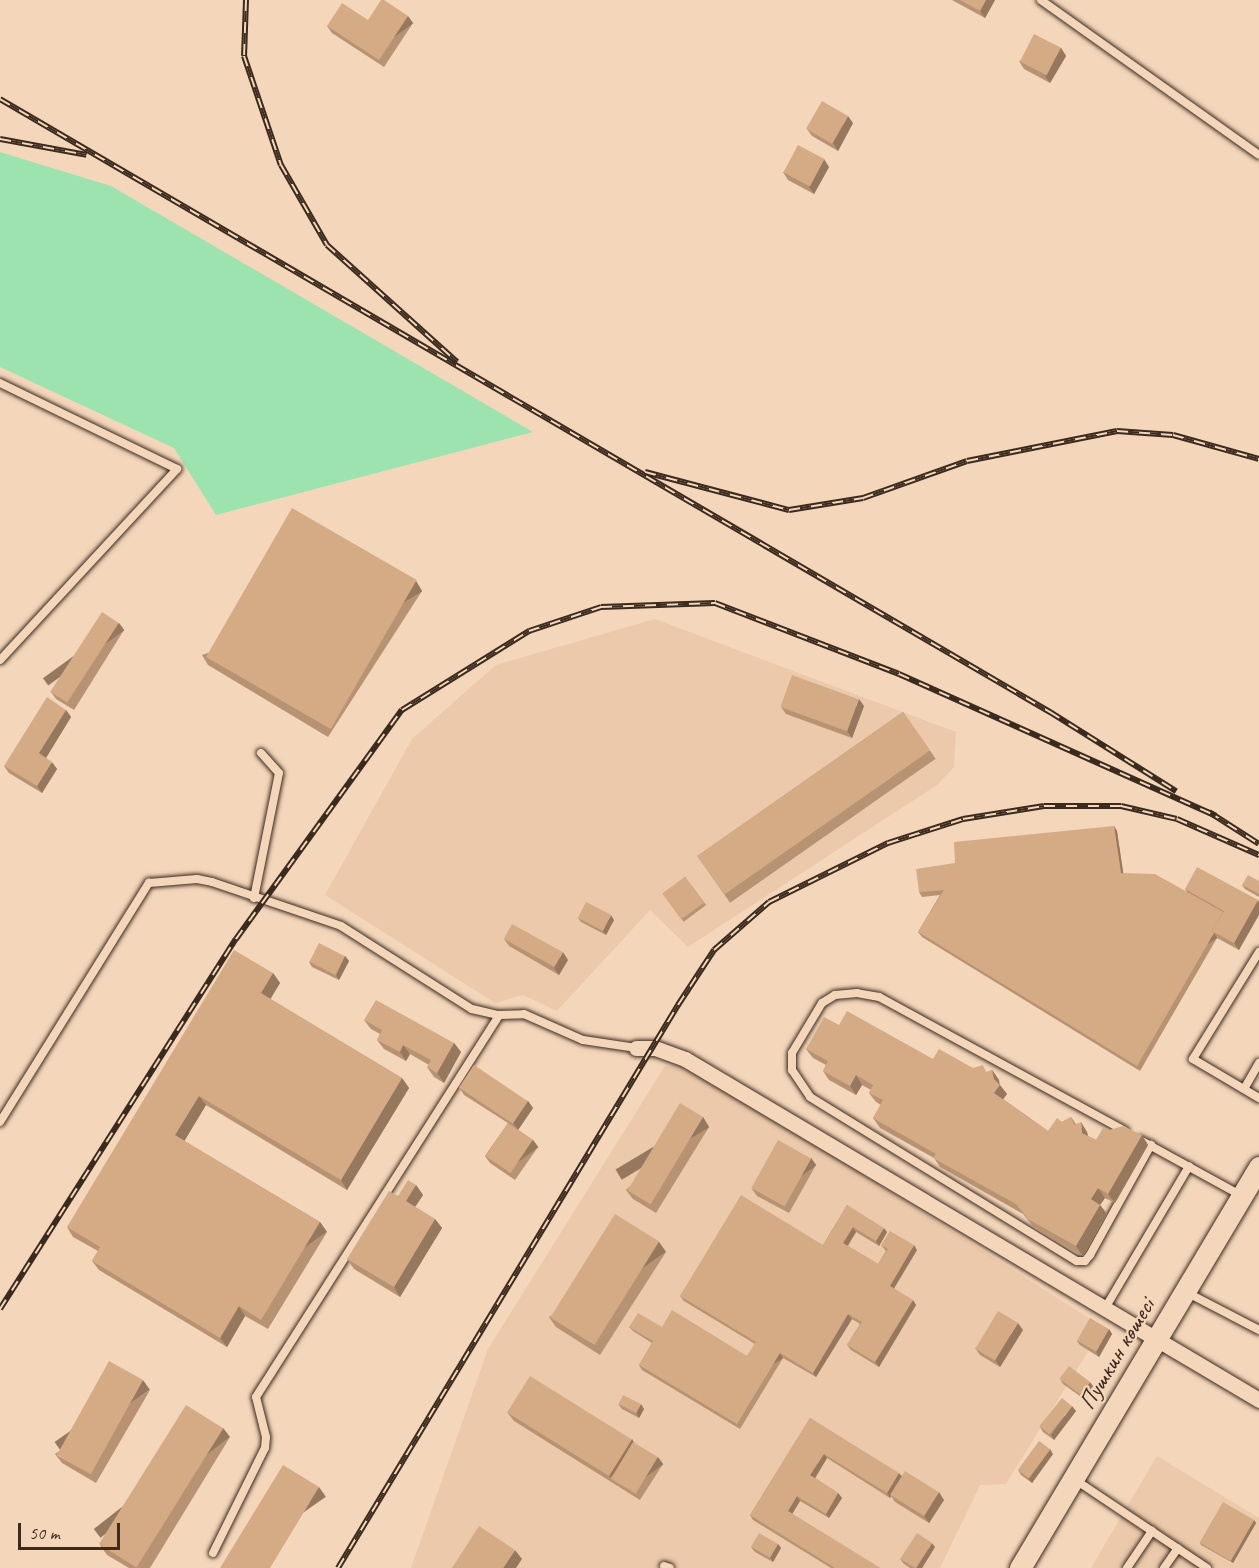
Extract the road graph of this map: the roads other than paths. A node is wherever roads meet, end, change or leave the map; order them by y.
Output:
1 (1041, 0) edge
2 (1259, 155) edge
3 (0, 383) edge
4 (0, 660) edge
5 (261, 753) dead end
6 (254, 898) junction
7 (1259, 952) edge
8 (499, 1015) junction
9 (636, 1047) joint
10 (1259, 1063) edge
11 (1244, 1089) junction
12 (1259, 1098) edge
13 (0, 1122) edge
14 (1150, 1145) junction
15 (1189, 1166) junction
16 (1259, 1167) edge
17 (1242, 1196) junction
18 (1184, 1292) junction
19 (1104, 1311) junction
20 (1259, 1330) edge
21 (1154, 1342) junction
22 (1259, 1400) edge
23 (1073, 1479) junction
24 (1152, 1531) junction
25 (1178, 1548) junction
26 (213, 1553) dead end
27 (1020, 1568) edge
28 (1127, 1568) edge
29 (1164, 1568) edge
30 (1207, 1568) edge

1 - 2 lane
3 - 4 lane
5 - 6 lane
6 - 8 lane
6 - 13 lane
7 - 11 lane
8 - 9 lane
8 - 26 lane
9 - 19 street
10 - 11 lane
11 - 12 lane
14 - 14 lane
14 - 15 lane
15 - 17 lane
15 - 19 lane
16 - 17 main road, Пушкин көшесі
17 - 18 main road, Пушкин көшесі
18 - 20 lane
18 - 21 main road, Пушкин көшесі
19 - 21 street
21 - 22 street
21 - 23 main road, Пушкин көшесі
23 - 24 lane
23 - 27 main road, Пушкин көшесі
24 - 25 lane
24 - 28 lane
25 - 29 lane
25 - 30 lane

